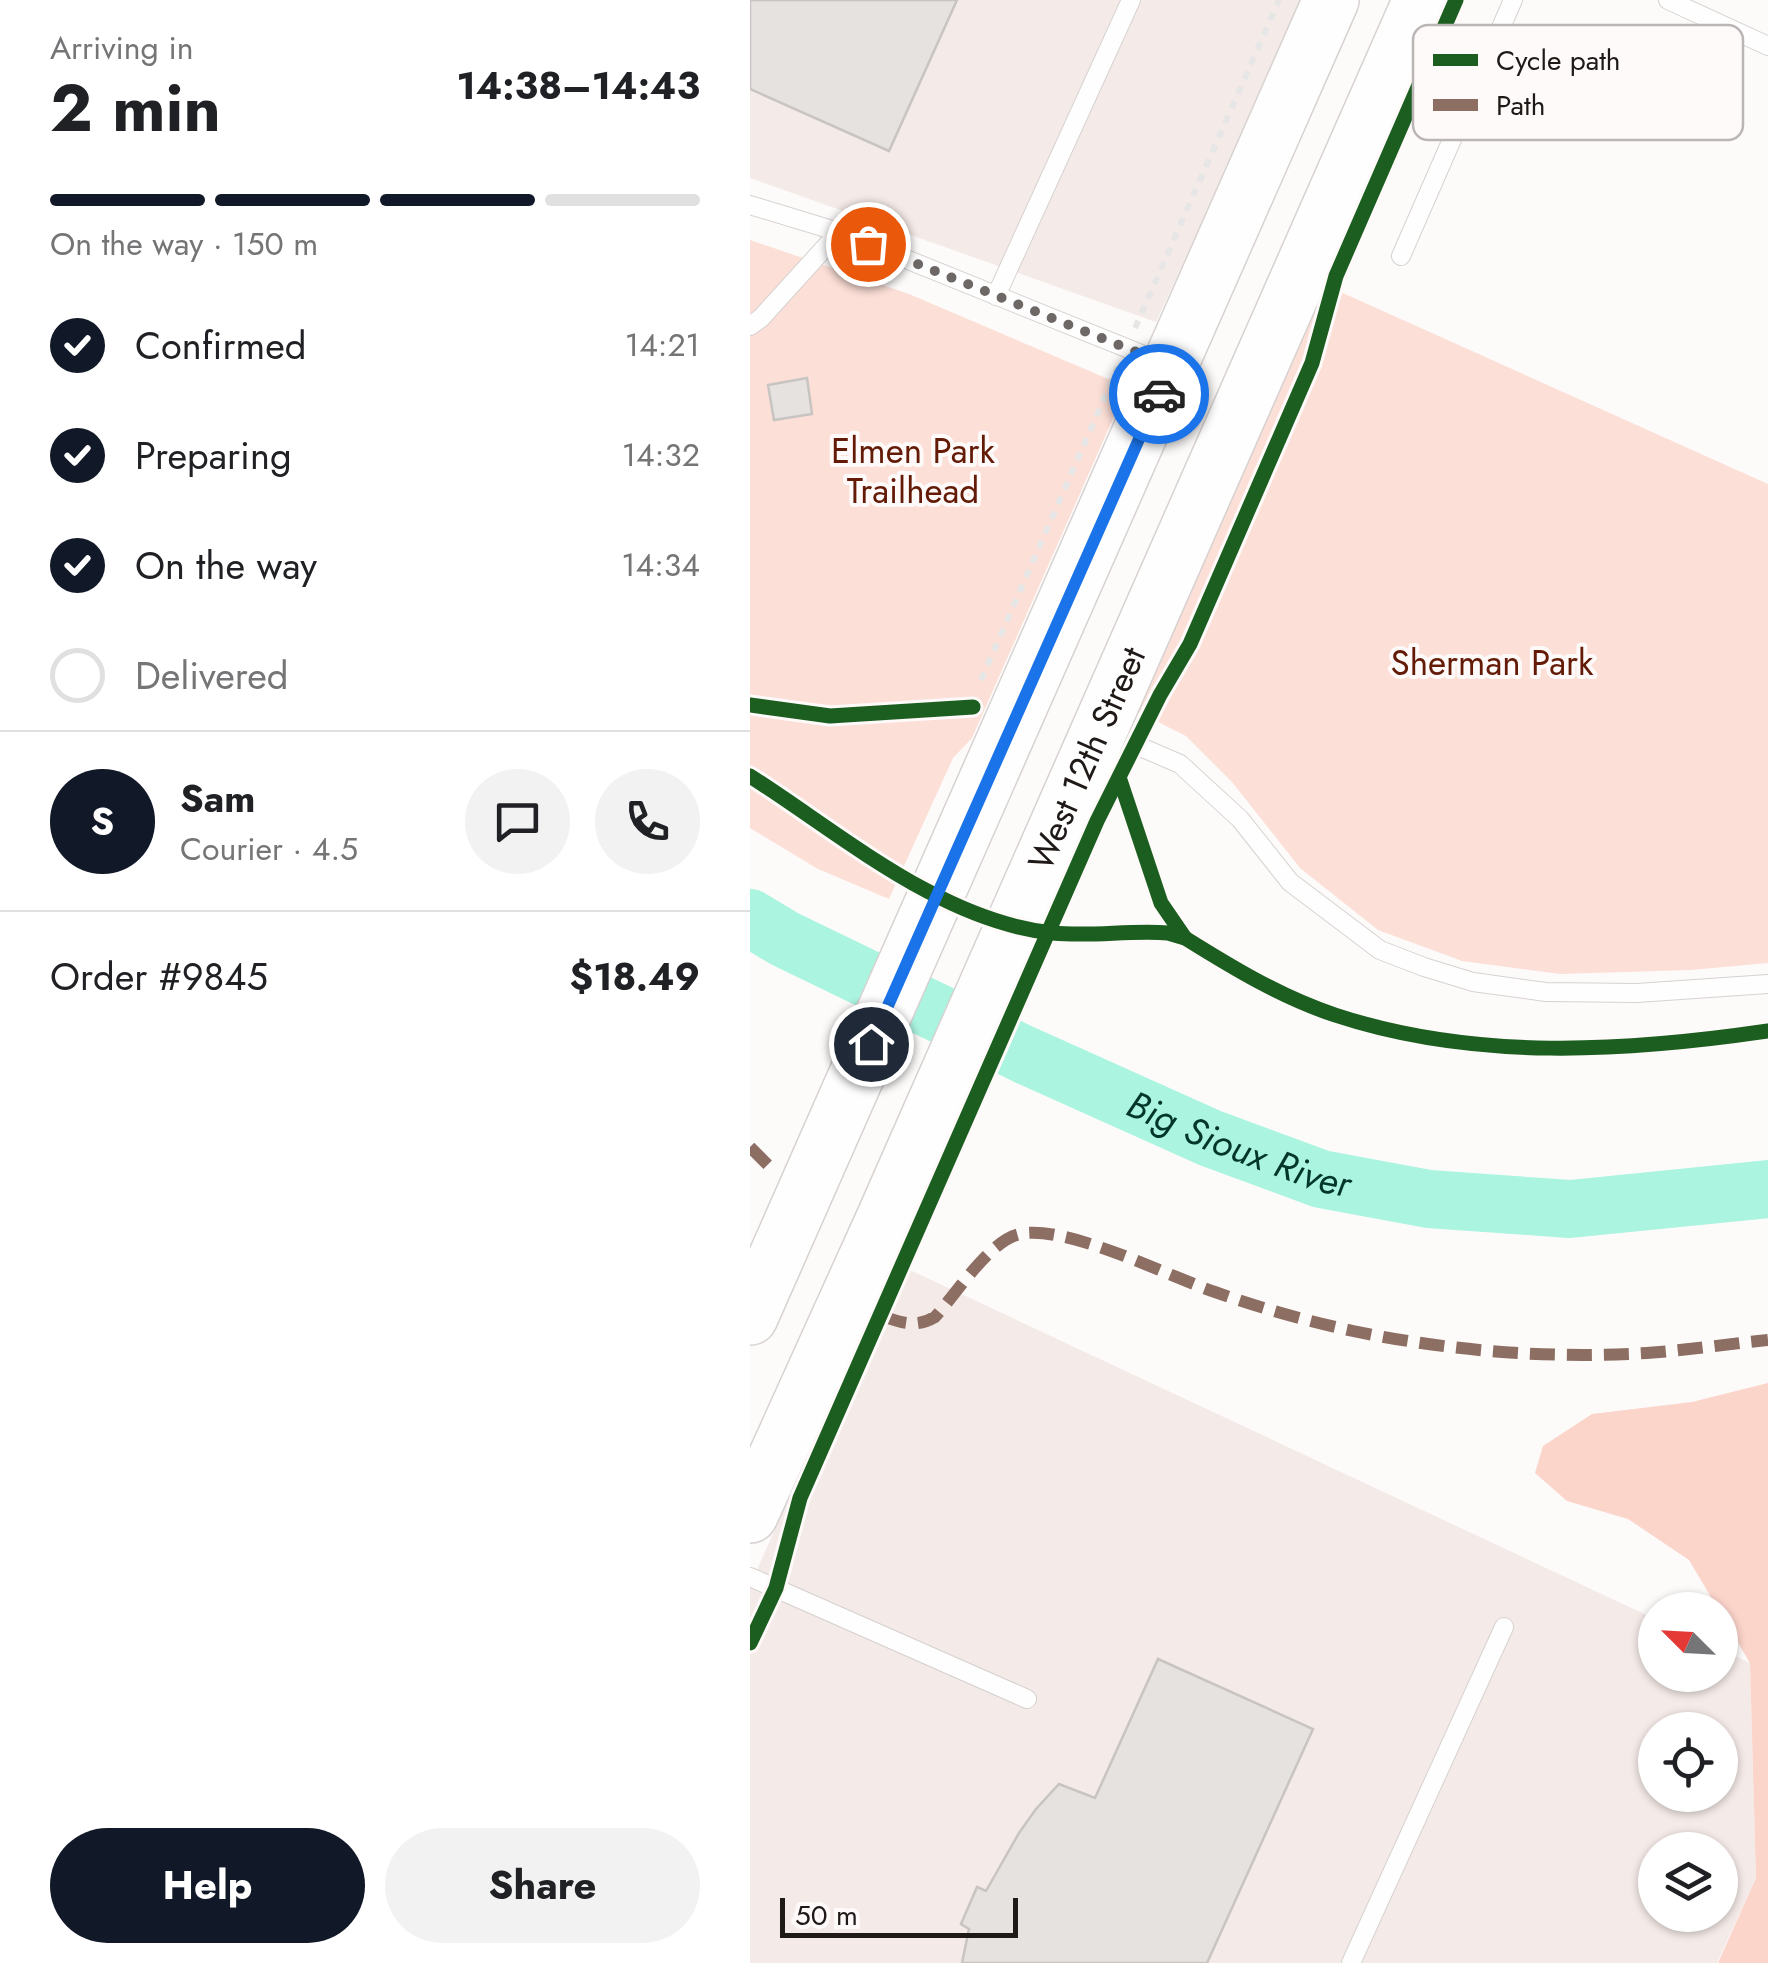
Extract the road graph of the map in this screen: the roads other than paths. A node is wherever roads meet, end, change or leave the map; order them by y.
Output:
1 (1132, 0) edge
2 (1331, 0) edge
3 (1420, 0) edge
4 (1513, 0) edge
5 (1668, 0) edge
6 (1502, 25) edge
7 (1722, 25) edge
8 (1743, 34) edge
9 (1768, 46) edge
10 (1452, 140) edge
11 (750, 205) edge
12 (839, 232) junction
13 (1401, 256) dead end
14 (996, 296) junction
15 (750, 326) edge
16 (1171, 366) junction
17 (1136, 745) dead end
18 (1768, 984) edge
19 (750, 1318) edge
20 (750, 1515) edge
21 (750, 1577) edge
22 (1504, 1626) dead end
23 (1028, 1700) dead end
24 (1350, 1963) edge

1 - 14 lane
2 - 16 main road
3 - 20 main road, West 12th Street
4 - 6 lane
5 - 7 lane
8 - 9 lane
10 - 13 lane
11 - 12 lane
12 - 14 lane
12 - 15 lane
14 - 16 lane
16 - 19 main road
17 - 18 lane
21 - 23 lane
22 - 24 lane

